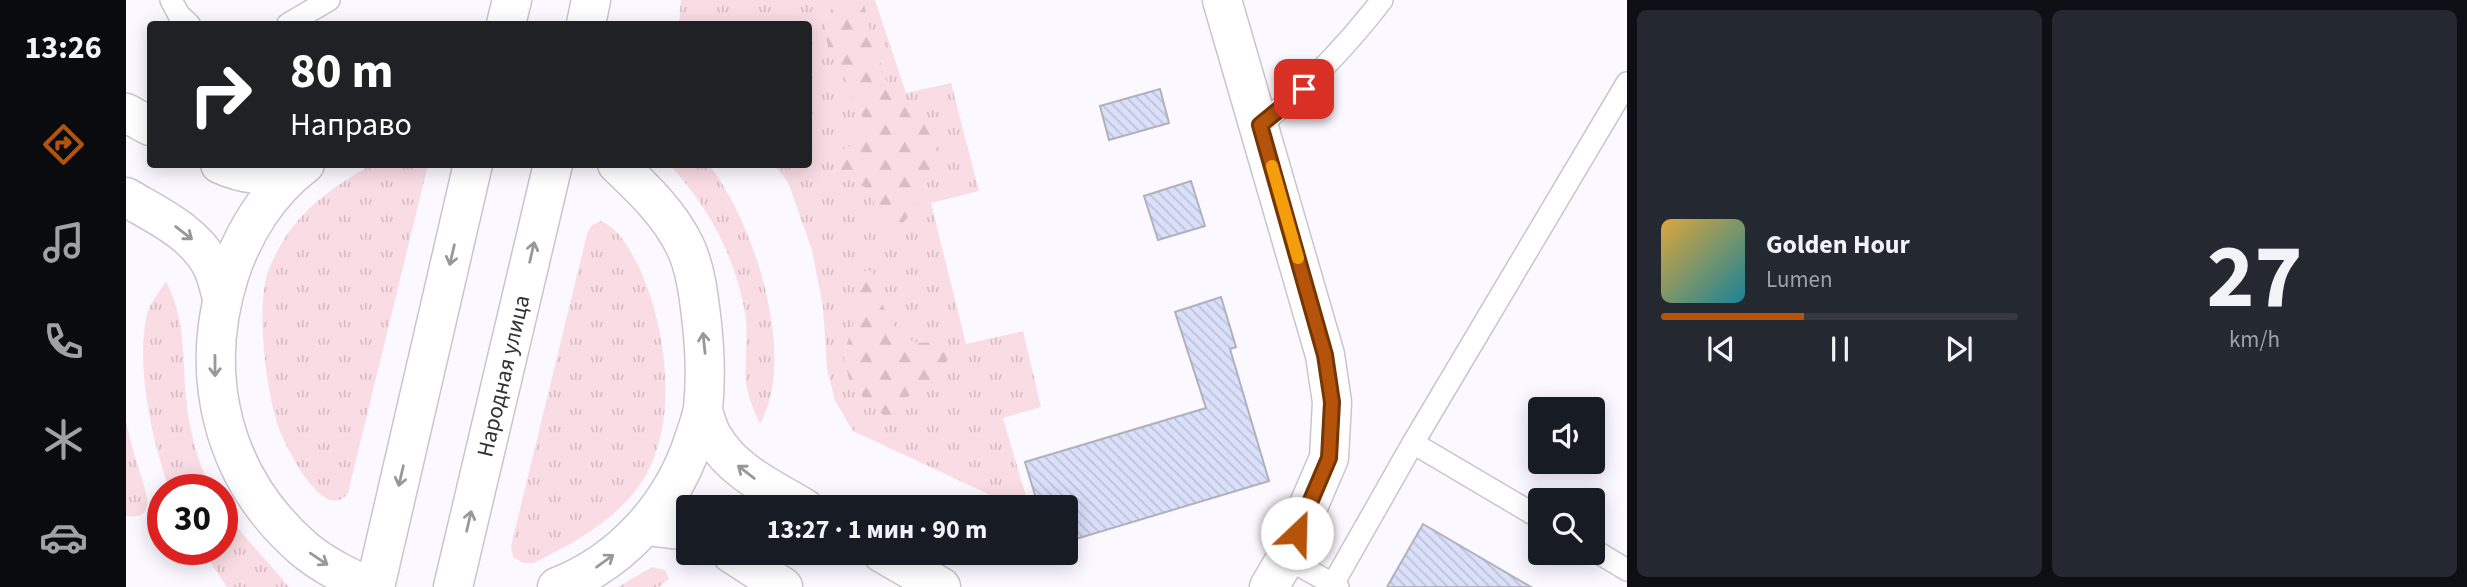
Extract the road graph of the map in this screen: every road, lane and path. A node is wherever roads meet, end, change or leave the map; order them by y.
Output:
1 (171, 0) edge
2 (329, 0) edge
3 (512, 0) edge
4 (592, 0) edge
5 (1222, 0) edge
6 (1382, 0) edge
7 (186, 21) edge
8 (293, 21) edge
9 (507, 21) edge
10 (587, 21) edge
11 (1627, 83) edge
12 (126, 113) edge
13 (147, 125) edge
14 (1260, 125) junction
15 (228, 168) edge
16 (472, 168) edge
17 (552, 168) edge
18 (621, 168) edge
19 (298, 169) edge
20 (126, 197) edge
21 (222, 298) junction
22 (703, 411) junction
23 (1413, 443) junction
24 (782, 495) edge
25 (1528, 511) edge
26 (646, 526) junction
27 (676, 530) edge
28 (1605, 557) edge
29 (749, 565) edge
30 (903, 565) edge
31 (1627, 570) edge
32 (1278, 572) edge
33 (1335, 585) edge
34 (369, 587) edge
35 (375, 587) edge
36 (453, 587) edge
37 (557, 587) edge
38 (783, 587) edge
39 (941, 587) edge

1 - 7 lane
2 - 8 lane
3 - 9 main road
4 - 10 main road
5 - 14 main road
6 - 14 lane
11 - 23 lane
12 - 13 main road
14 - 32 main road
15 - 19 main road
16 -> 35 main road
36 -> 17 main road, Народная улица
22 -> 18 main road
19 - 21 main road
20 -> 21 main road
21 -> 34 main road
24 -> 22 main road
22 - 26 main road
23 - 25 lane
23 - 33 lane
26 - 27 main road
37 -> 26 main road
28 - 31 lane
29 - 38 main road
30 - 39 main road
32 - 33 lane

